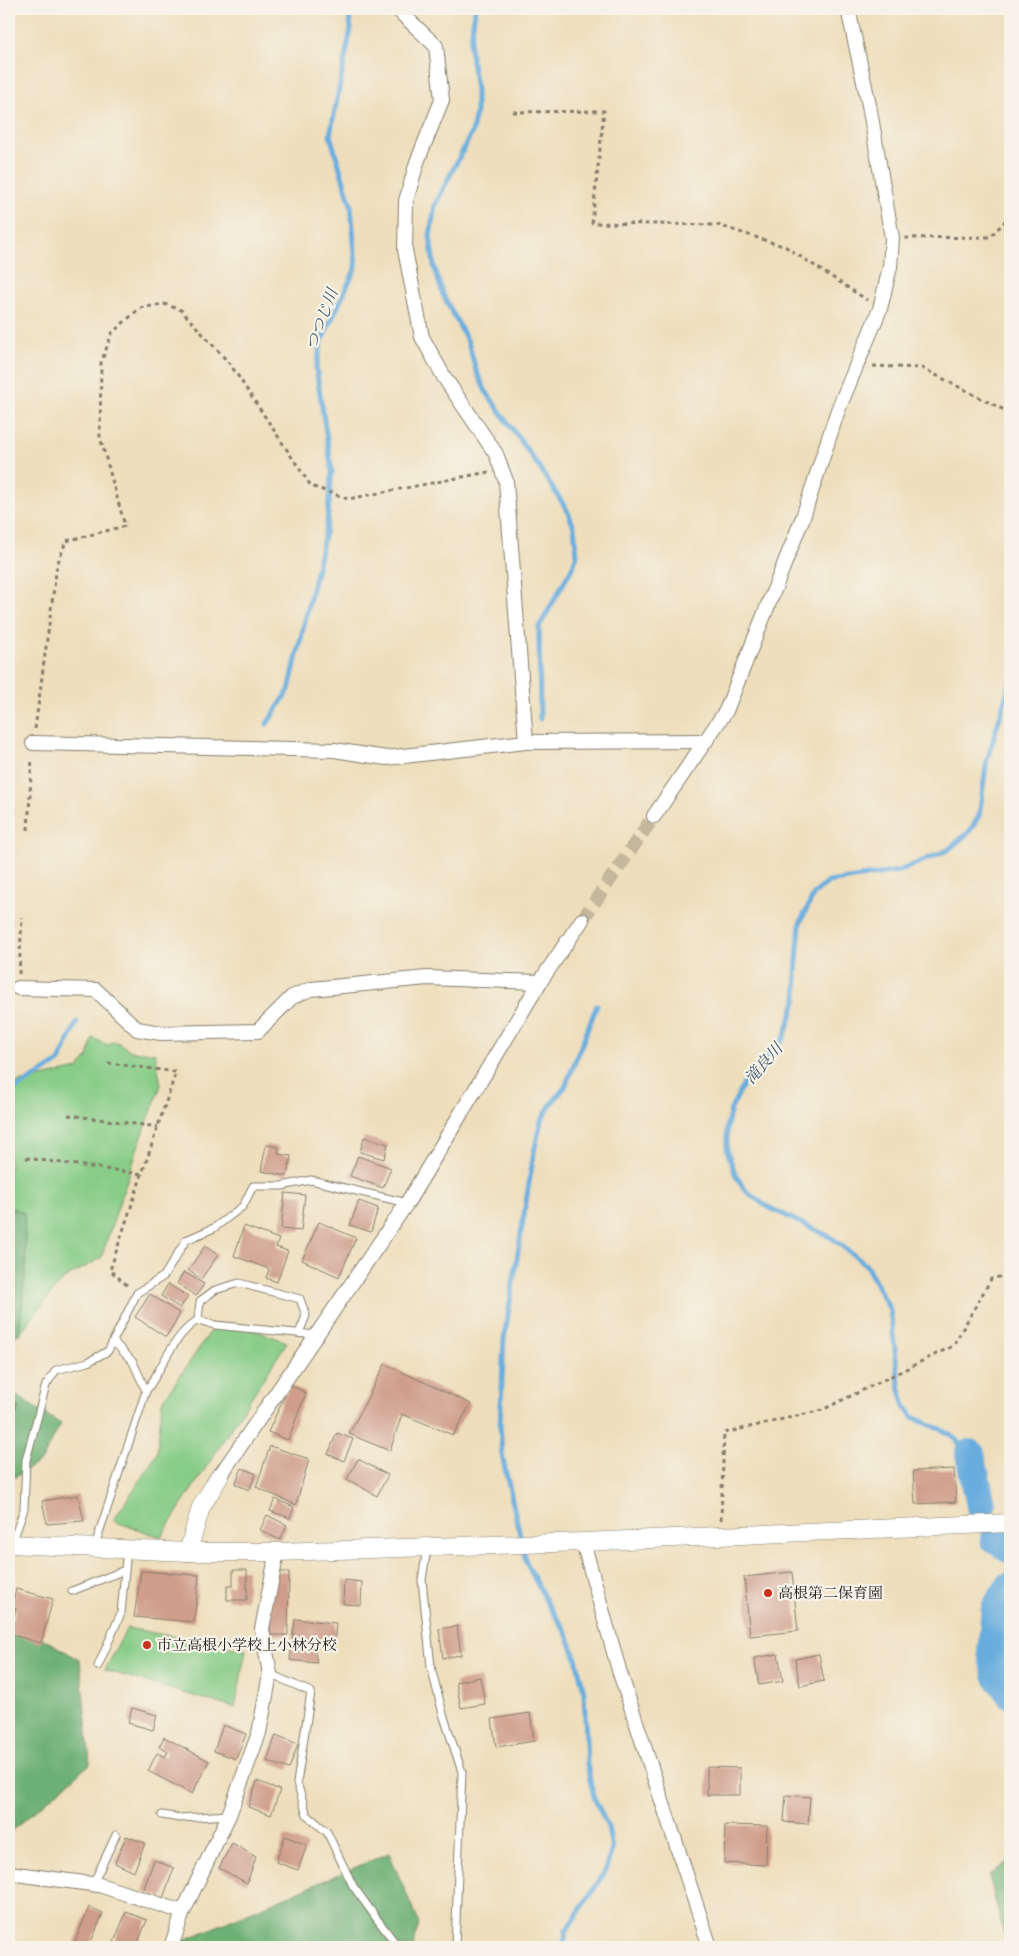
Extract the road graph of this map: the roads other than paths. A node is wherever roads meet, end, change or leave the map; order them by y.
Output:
1 (397, 9) edge
2 (848, 9) edge
3 (706, 741) junction
4 (526, 742) junction
5 (33, 743) road end
6 (654, 816) tunnel mouth
7 (582, 920) tunnel mouth
8 (540, 982) junction
9 (18, 988) road end
10 (407, 1203) junction
11 (198, 1320) junction
12 (299, 1333) junction
13 (316, 1335) junction
14 (113, 1341) junction
15 (146, 1392) junction
16 (219, 1477) joint
17 (1010, 1522) edge
18 (583, 1542) junction
19 (10, 1544) edge
20 (94, 1548) junction
21 (427, 1548) junction
22 (127, 1549) junction
23 (188, 1552) junction
24 (277, 1552) junction
25 (125, 1570) junction
26 (72, 1591) dead end
27 (98, 1666) dead end
28 (270, 1674) junction
29 (162, 1815) dead end
30 (229, 1815) junction
31 (116, 1835) dead end
32 (9, 1873) edge
33 (93, 1884) junction
34 (183, 1912) junction
35 (171, 1947) edge
36 (406, 1947) edge
37 (455, 1947) edge
38 (710, 1947) edge

1 - 4 street
2 - 3 street
3 - 4 street
3 - 6 street
4 - 5 street
7 - 8 street
8 - 9 street
8 - 10 street
10 - 13 street
10 - 14 lane
11 - 12 lane
11 - 12 lane
11 - 15 lane
12 - 13 lane
13 - 16 street
14 - 15 lane
14 - 19 lane
15 - 20 lane
16 - 23 street
17 - 18 street
18 - 21 street
18 - 38 street
19 - 20 street
20 - 22 street
21 - 24 street
21 - 37 lane
22 - 23 street
22 - 25 lane
23 - 24 street
24 - 28 street
25 - 26 lane
25 - 27 lane
28 - 30 street
28 - 36 lane
29 - 30 lane
30 - 34 street
31 - 33 lane
32 - 33 street
33 - 34 street
34 - 35 street

